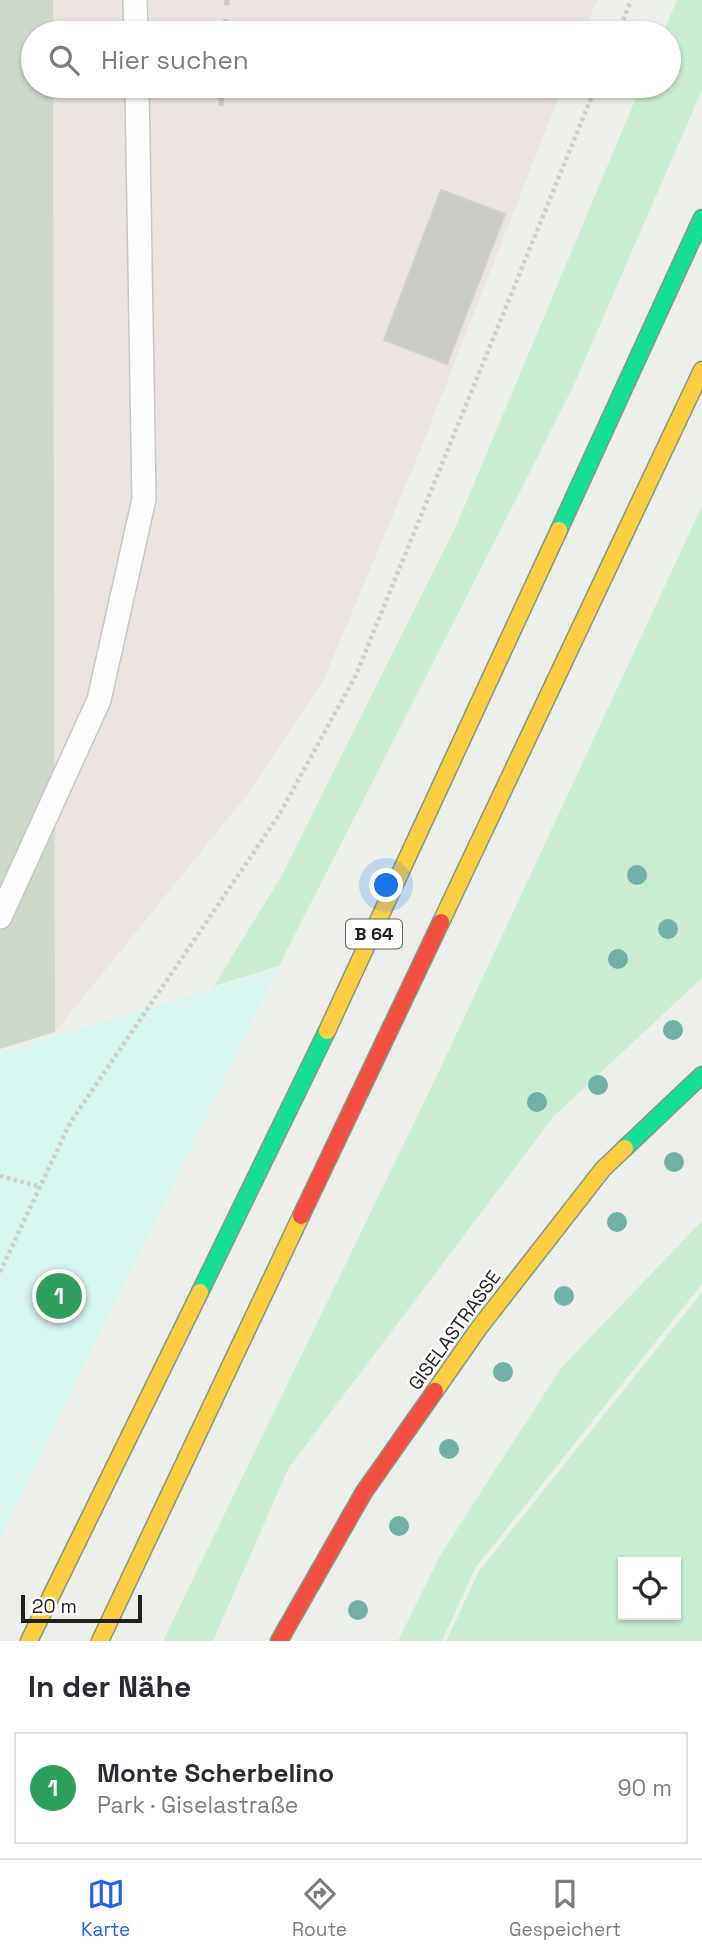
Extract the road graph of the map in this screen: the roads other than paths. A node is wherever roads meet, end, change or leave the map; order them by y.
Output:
1 (135, 0) edge
2 (136, 21) edge
3 (137, 98) edge
4 (702, 218) edge
5 (702, 370) edge
6 (0, 917) edge
7 (702, 1075) edge
8 (29, 1641) edge
9 (100, 1641) edge
10 (279, 1641) edge

1 - 2 lane
3 - 6 lane
4 - 8 main road, B 64
5 - 9 main road, B 64
7 - 10 main road, GISELASTRASSE

